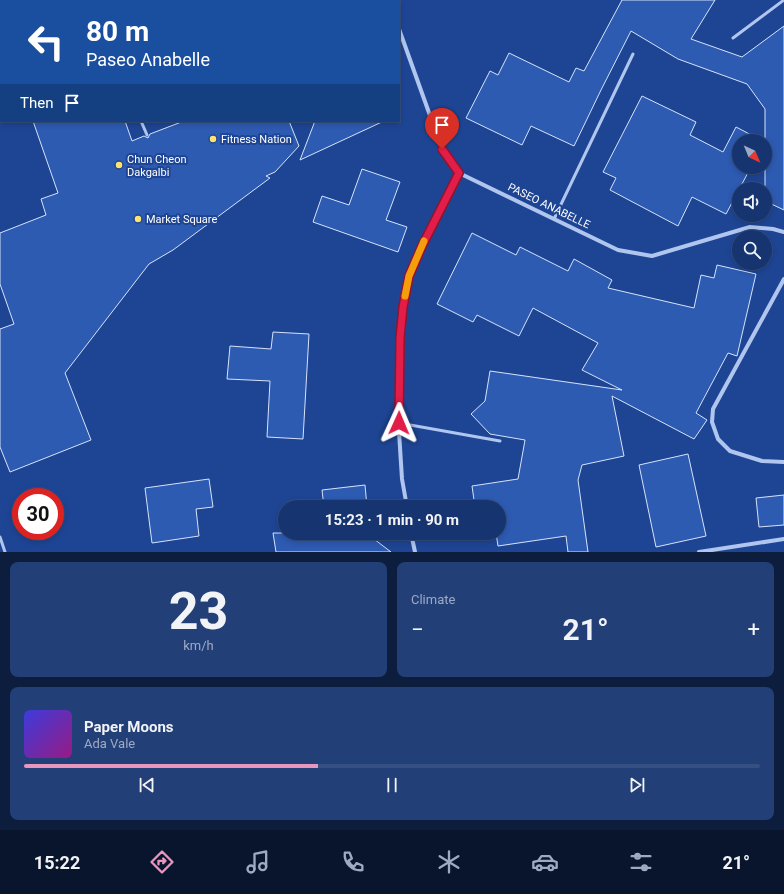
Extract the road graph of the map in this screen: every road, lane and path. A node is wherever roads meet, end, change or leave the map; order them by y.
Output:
1 (784, 0) edge
2 (400, 32) edge
3 (733, 38) dead end
4 (633, 54) dead end
5 (141, 122) edge
6 (147, 135) dead end
7 (459, 173) junction
8 (554, 219) junction
9 (784, 232) edge
10 (784, 279) edge
11 (399, 423) junction
12 (500, 441) dead end
13 (784, 462) edge
14 (406, 500) edge
15 (0, 537) edge
16 (784, 539) edge
17 (412, 540) edge
18 (5, 552) edge
19 (415, 552) edge
20 (699, 552) edge

1 - 3 lane
2 - 7 street, PASEO ANABELLE
4 - 8 lane
5 - 6 lane
7 - 8 street, PASEO ANABELLE
7 - 11 street
8 - 9 street, PASEO ANABELLE
10 - 13 street
11 - 12 lane
11 - 14 street
15 - 18 lane
16 - 20 street
17 - 19 street

